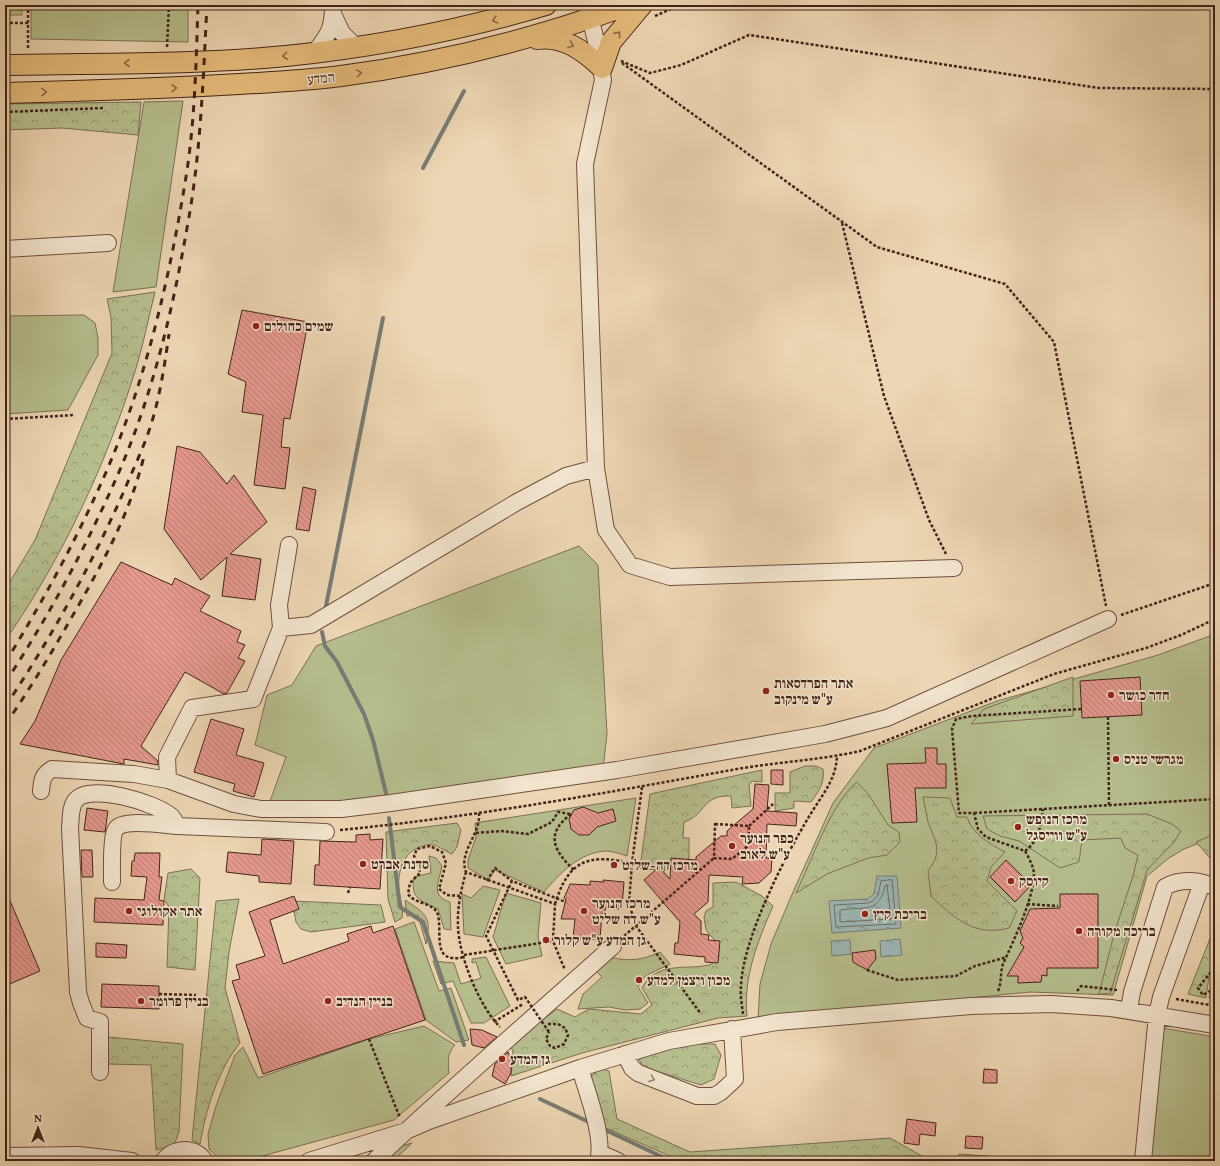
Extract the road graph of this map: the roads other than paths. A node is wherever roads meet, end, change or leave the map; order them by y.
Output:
1 (546, 5) edge
2 (628, 5) edge
3 (642, 5) edge
4 (333, 10) edge
5 (589, 12) edge
6 (506, 43) junction
7 (356, 47) junction
8 (315, 52) junction
9 (5, 65) edge
10 (602, 68) junction
11 (5, 93) edge
12 (108, 243) dead end
13 (5, 249) edge
14 (596, 468) junction
15 (289, 545) dead end
16 (954, 568) road end
17 (1108, 619) road end
18 (282, 628) junction
19 (168, 780) junction
20 (41, 791) dead end
21 (177, 826) junction
22 (326, 832) road end
23 (112, 882) dead end
24 (1208, 885) edge
25 (613, 946) road end
26 (1129, 1010) junction
27 (1157, 1015) junction
28 (1215, 1025) edge
29 (739, 1028) junction
30 (625, 1054) junction
31 (580, 1068) junction
32 (100, 1072) dead end
33 (406, 1131) junction
34 (5, 1156) edge
35 (599, 1157) edge
36 (161, 1160) edge
37 (120, 1161) edge
38 (132, 1161) edge
39 (205, 1161) edge
40 (309, 1161) edge
41 (374, 1161) edge
42 (618, 1161) edge
43 (1143, 1161) edge

1 -> 7 main road, המדע
2 - 5 main road, המדע
10 -> 3 main road
4 - 7 street
4 - 8 street
5 - 6 main road, המדע
5 - 10 street
6 -> 10 main road
11 -> 6 main road, המדע
7 - 8 main road, המדע
8 -> 9 main road, המדע
10 - 14 street
12 - 13 street
14 - 16 street
14 - 18 street
15 - 18 street
17 - 19 street
18 - 19 street
19 - 20 street
21 - 22 street
21 - 23 street
21 - 32 street
24 - 26 street
24 - 27 street
25 - 33 street
26 - 27 street
26 - 29 street
27 - 28 street
27 - 43 street
29 - 30 street
30 -> 29 street
30 - 31 street
31 - 33 street
31 - 35 street
33 - 40 street
33 - 41 street
34 - 37 street
35 - 42 street
36 - 39 street
37 - 38 street

